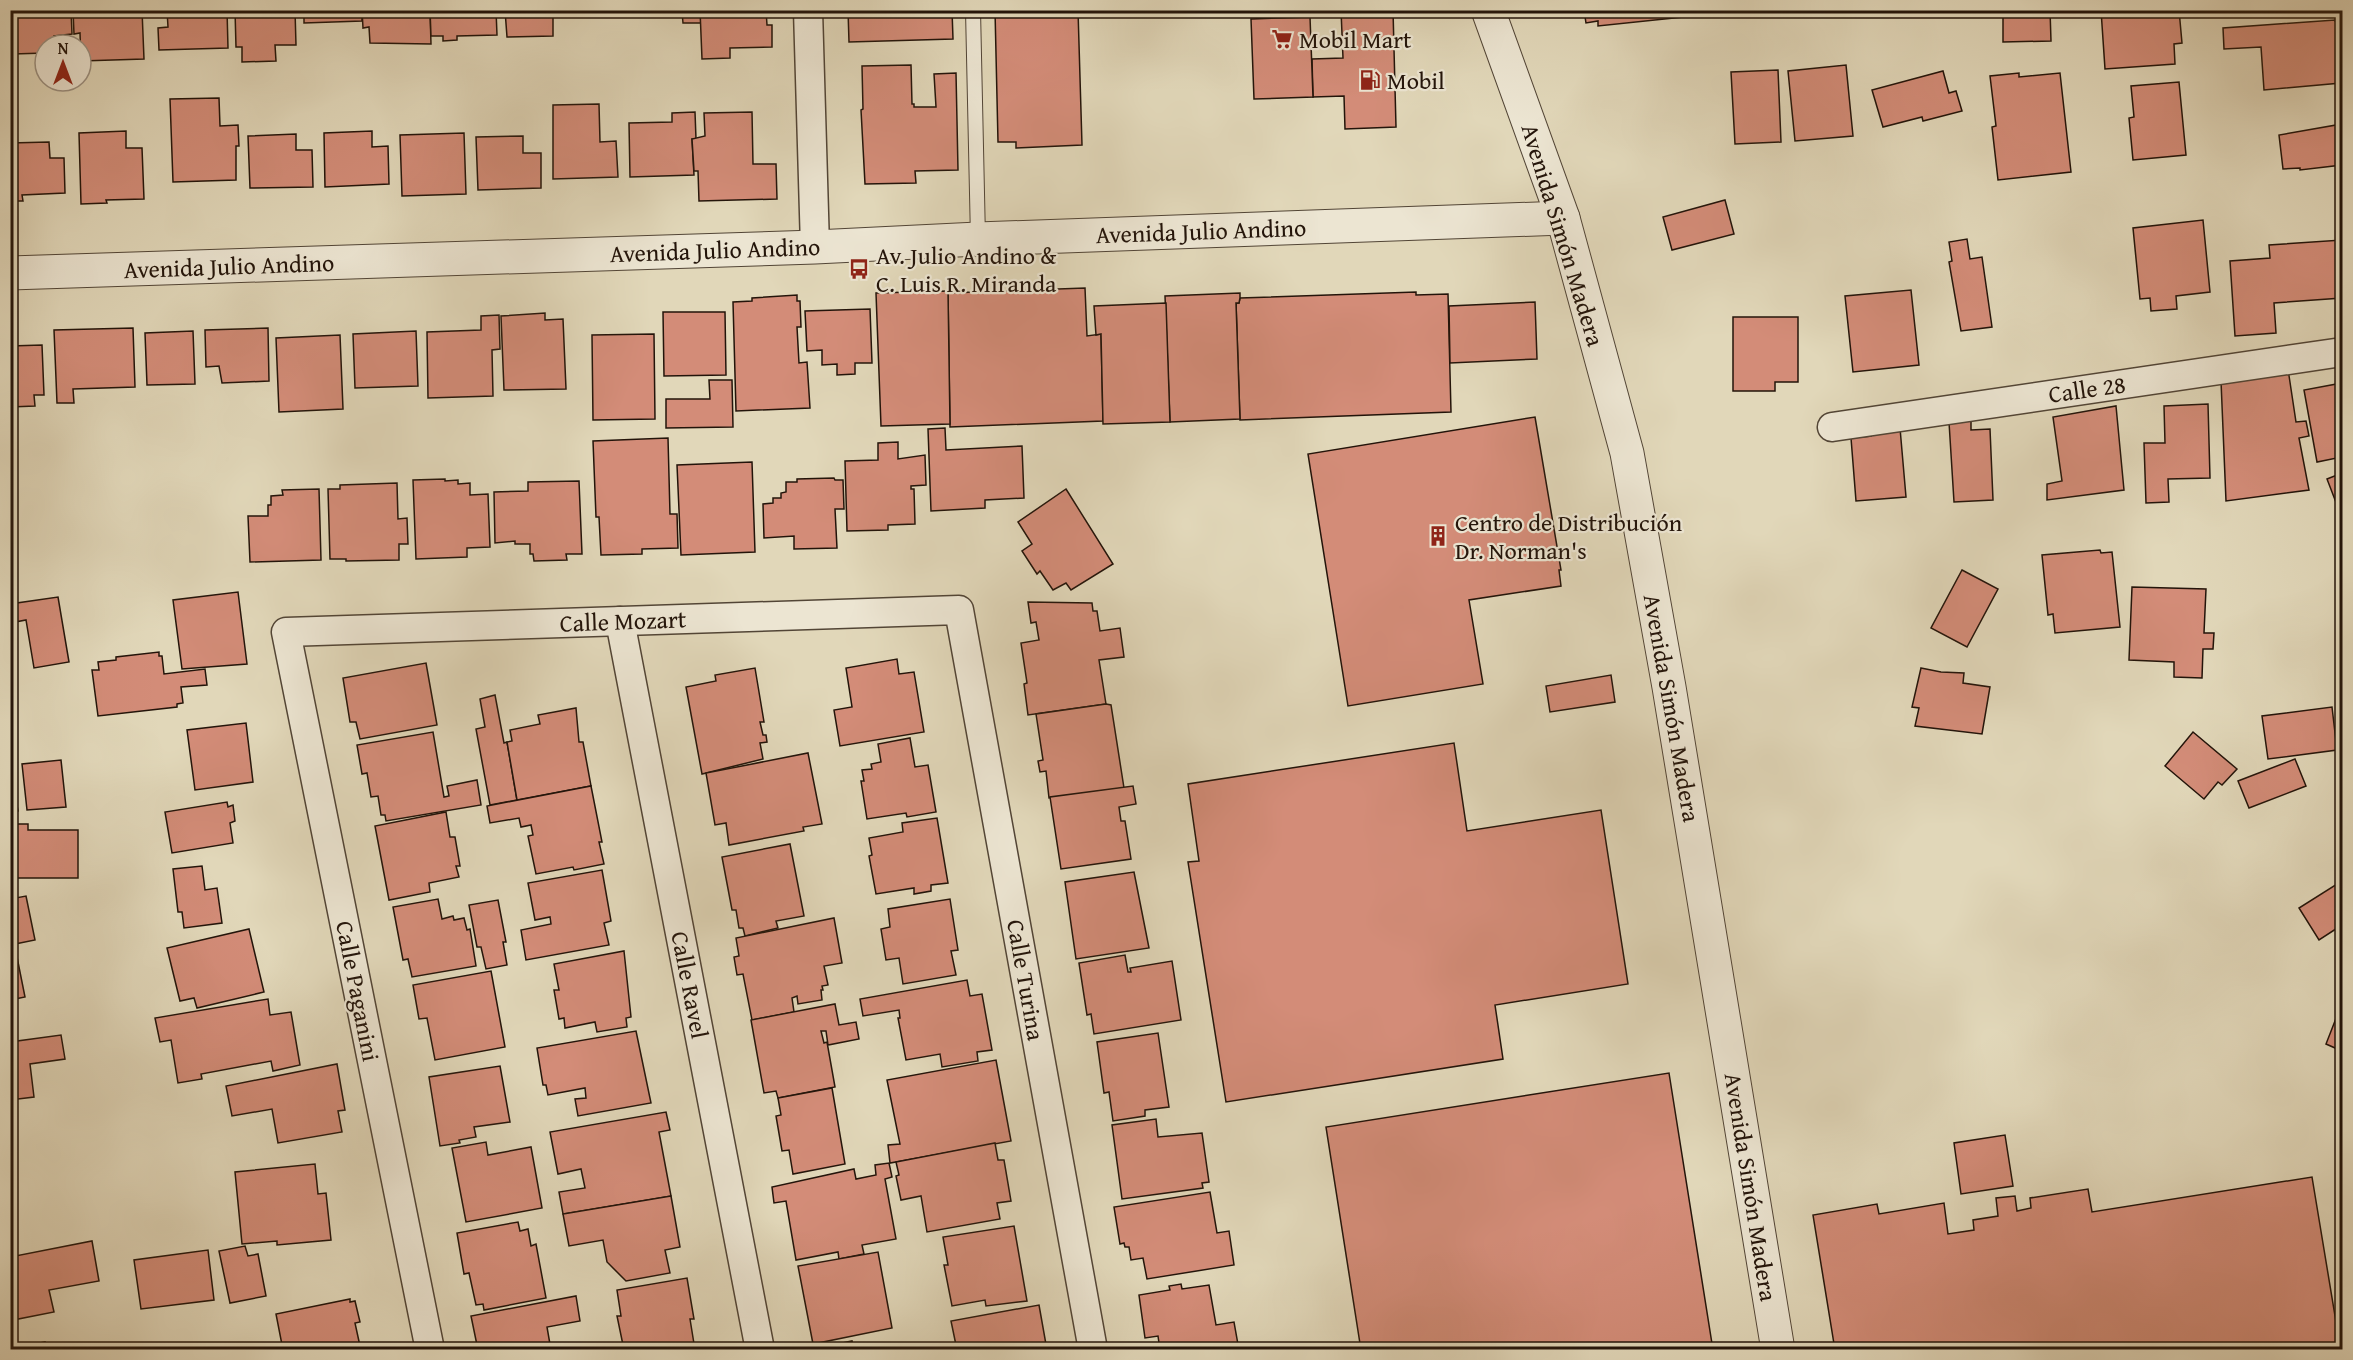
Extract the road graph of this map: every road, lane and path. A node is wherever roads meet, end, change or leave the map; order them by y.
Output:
1 (808, 10) edge
2 (973, 10) edge
3 (1488, 10) edge
4 (1563, 218) junction
5 (978, 239) junction
6 (815, 247) junction
7 (10, 273) edge
8 (2343, 352) edge
9 (1832, 427) dead end
10 (959, 610) joint
11 (620, 621) junction
12 (286, 632) joint
13 (430, 1350) edge
14 (760, 1350) edge
15 (1094, 1350) edge
16 (1778, 1350) edge

1 - 6 street
2 - 5 lane
3 - 4 street, Avenida Simón Madera
4 - 5 street, Avenida Julio Andino
4 - 16 street, Avenida Simón Madera
5 - 6 street, Avenida Julio Andino
6 - 7 street, Avenida Julio Andino
8 - 9 street, Calle 28
10 - 11 street, Calle Mozart
10 - 15 street, Calle Turina
11 - 12 street, Calle Mozart
11 - 14 street, Calle Ravel
12 - 13 street, Calle Paganini

